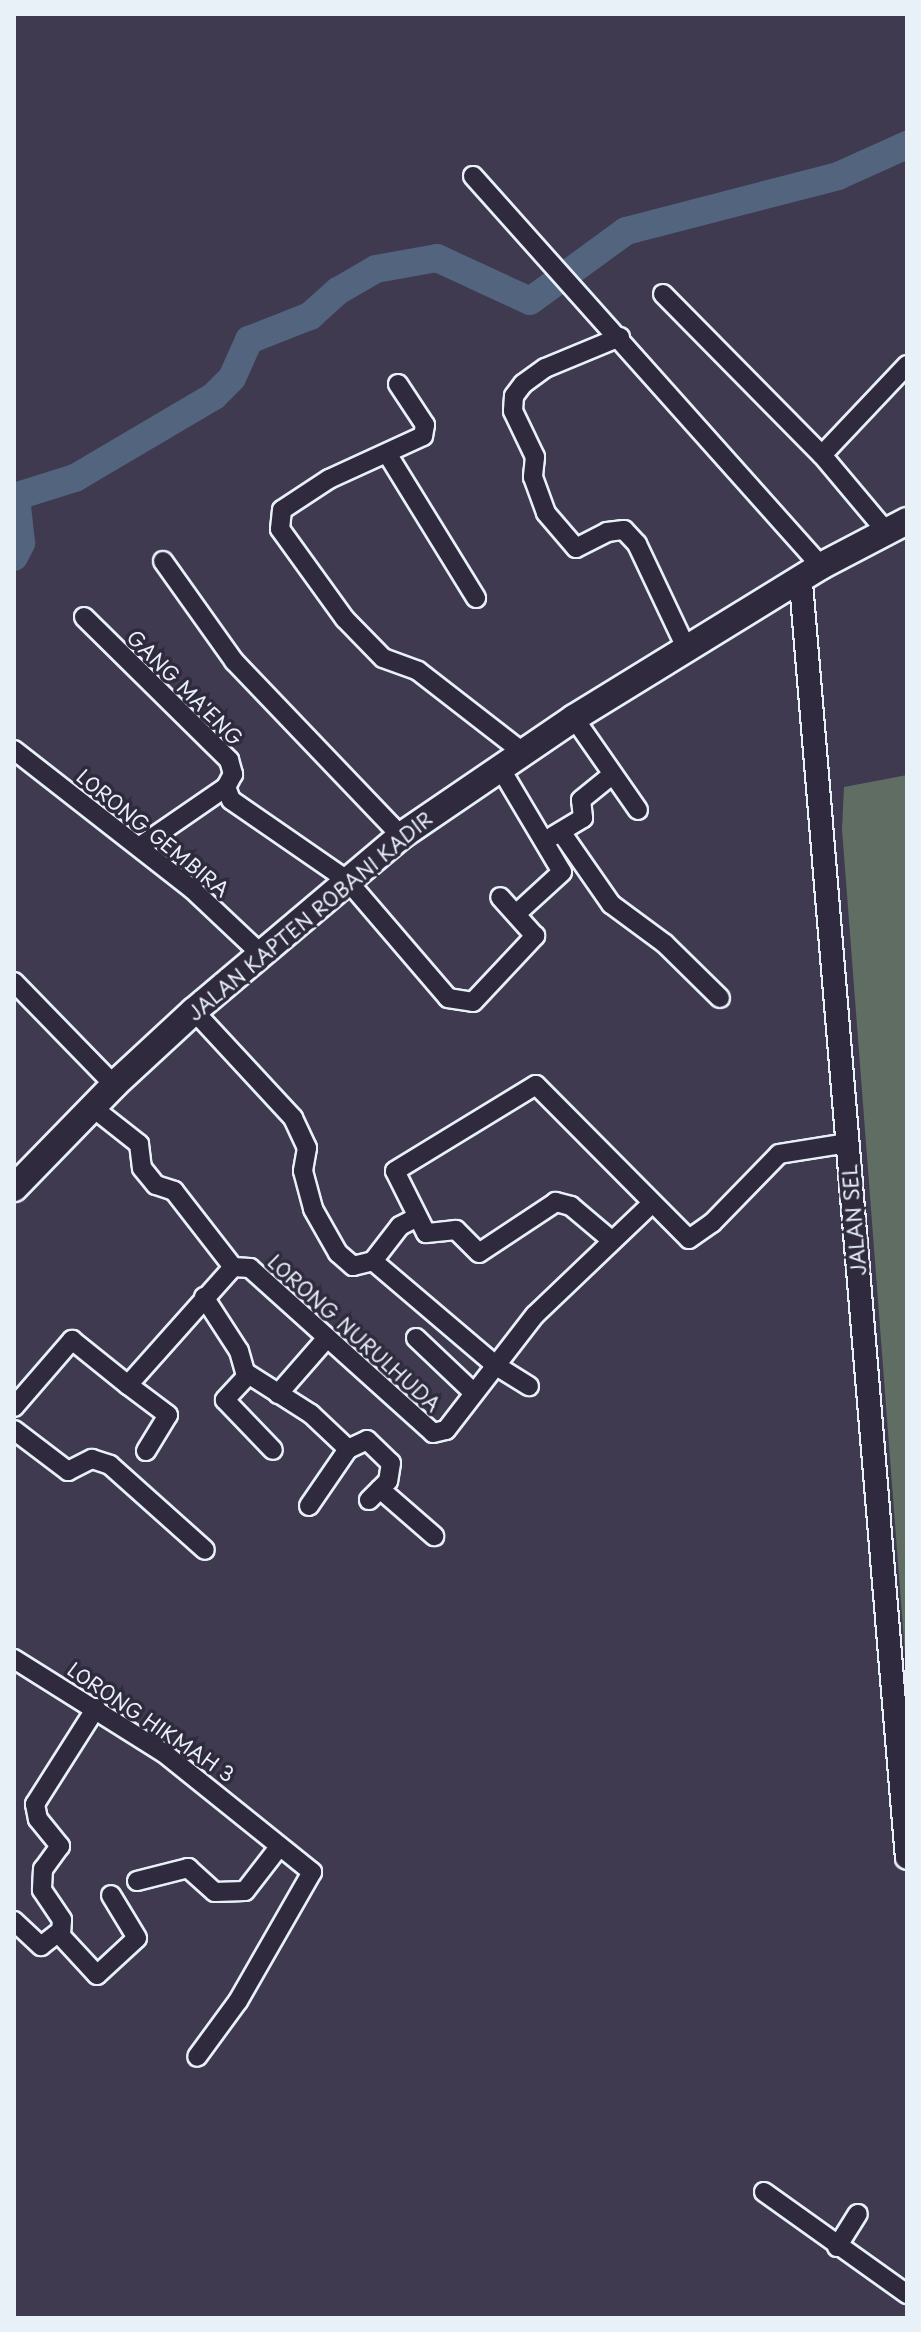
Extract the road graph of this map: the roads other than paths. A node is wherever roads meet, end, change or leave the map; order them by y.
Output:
1 (473, 176) dead end
2 (663, 294) dead end
3 (620, 337) junction
4 (905, 375) edge
5 (398, 384) dead end
6 (388, 455) junction
7 (822, 455) junction
8 (896, 525) edge
9 (163, 561) dead end
10 (821, 566) junction
11 (801, 583) junction
12 (476, 598) dead end
13 (84, 617) dead end
14 (687, 650) junction
15 (574, 718) junction
16 (14, 750) edge
17 (521, 751) junction
18 (499, 766) junction
19 (612, 775) junction
20 (226, 787) junction
21 (638, 810) dead end
22 (561, 832) junction
23 (401, 836) junction
24 (543, 840) junction
25 (139, 847) junction
26 (579, 858) junction
27 (561, 870) junction
28 (347, 880) junction
29 (500, 897) dead end
30 (516, 914) junction
31 (261, 954) junction
32 (14, 982) edge
33 (720, 998) dead end
34 (194, 1011) junction
35 (114, 1085) junction
36 (92, 1107) junction
37 (848, 1143) junction
38 (14, 1188) edge
39 (650, 1205) junction
40 (416, 1218) junction
41 (610, 1239) junction
42 (373, 1261) junction
43 (233, 1267) junction
44 (204, 1297) junction
45 (416, 1338) dead end
46 (326, 1339) junction
47 (495, 1365) junction
48 (248, 1375) junction
49 (128, 1385) junction
50 (529, 1386) dead end
51 (473, 1392) junction
52 (278, 1394) junction
53 (14, 1407) edge
54 (14, 1430) edge
55 (348, 1449) junction
56 (273, 1450) dead end
57 (146, 1451) dead end
58 (309, 1506) dead end
59 (434, 1536) dead end
60 (205, 1550) dead end
61 (14, 1659) edge
62 (96, 1708) junction
63 (279, 1847) junction
64 (907, 1858) edge
65 (137, 1881) dead end
66 (111, 1895) dead end
67 (14, 1921) edge
68 (60, 1931) junction
69 (197, 2057) dead end
70 (764, 2192) dead end
71 (858, 2214) dead end
72 (837, 2247) junction
73 (907, 2294) edge

1 - 3 street
2 - 7 street
3 - 10 street
3 - 14 street
4 - 7 street
5 - 6 street
6 - 12 street
6 - 17 street
7 - 8 street
8 - 10 main road, JALAN KAPTEN ROBANI KADIR
9 - 23 street
10 - 11 main road, JALAN KAPTEN ROBANI KADIR
11 - 14 main road, JALAN KAPTEN ROBANI KADIR
11 - 37 street, JALAN SEL
13 - 20 street, GANG MA'ENG
14 - 15 main road, JALAN KAPTEN ROBANI KADIR
15 - 17 main road, JALAN KAPTEN ROBANI KADIR
15 - 19 street
16 - 25 street, LORONG GEMBIRA
17 - 18 main road, JALAN KAPTEN ROBANI KADIR
18 - 23 main road, JALAN KAPTEN ROBANI KADIR
18 - 24 street
19 - 21 street
19 - 22 street
20 - 25 street
20 - 28 street
22 - 24 street
22 - 26 street
23 - 28 main road, JALAN KAPTEN ROBANI KADIR
24 - 27 street
25 - 31 street, LORONG GEMBIRA
26 - 27 street
26 - 33 street
27 - 30 street
28 - 30 street
28 - 31 main road, JALAN KAPTEN ROBANI KADIR
29 - 30 street
31 - 34 main road, JALAN KAPTEN ROBANI KADIR
32 - 35 street
34 - 35 main road, JALAN KAPTEN ROBANI KADIR
34 - 42 street
35 - 36 main road, JALAN KAPTEN ROBANI KADIR
36 - 38 main road, JALAN KAPTEN ROBANI KADIR
36 - 43 street, LORONG NURULHUDA
37 - 39 street
37 - 64 street, JALAN SEL
39 - 40 street
39 - 41 street
40 - 41 street
40 - 42 street
41 - 47 street
42 - 47 street
43 - 44 street
43 - 46 street, LORONG NURULHUDA
44 - 48 street
44 - 49 street
45 - 51 street
46 - 51 street, LORONG NURULHUDA
46 - 52 street
47 - 50 street
47 - 51 street
48 - 52 street
48 - 56 street
49 - 53 street
49 - 57 street
52 - 55 street
54 - 60 street
55 - 58 street
55 - 59 street
61 - 62 street, LORONG HIKMAH 3
62 - 63 street, LORONG HIKMAH 3
62 - 68 street
63 - 65 street
63 - 69 street, LORONG HIKMAH 3
66 - 68 street
67 - 68 street
70 - 72 street
71 - 72 street
72 - 73 street

